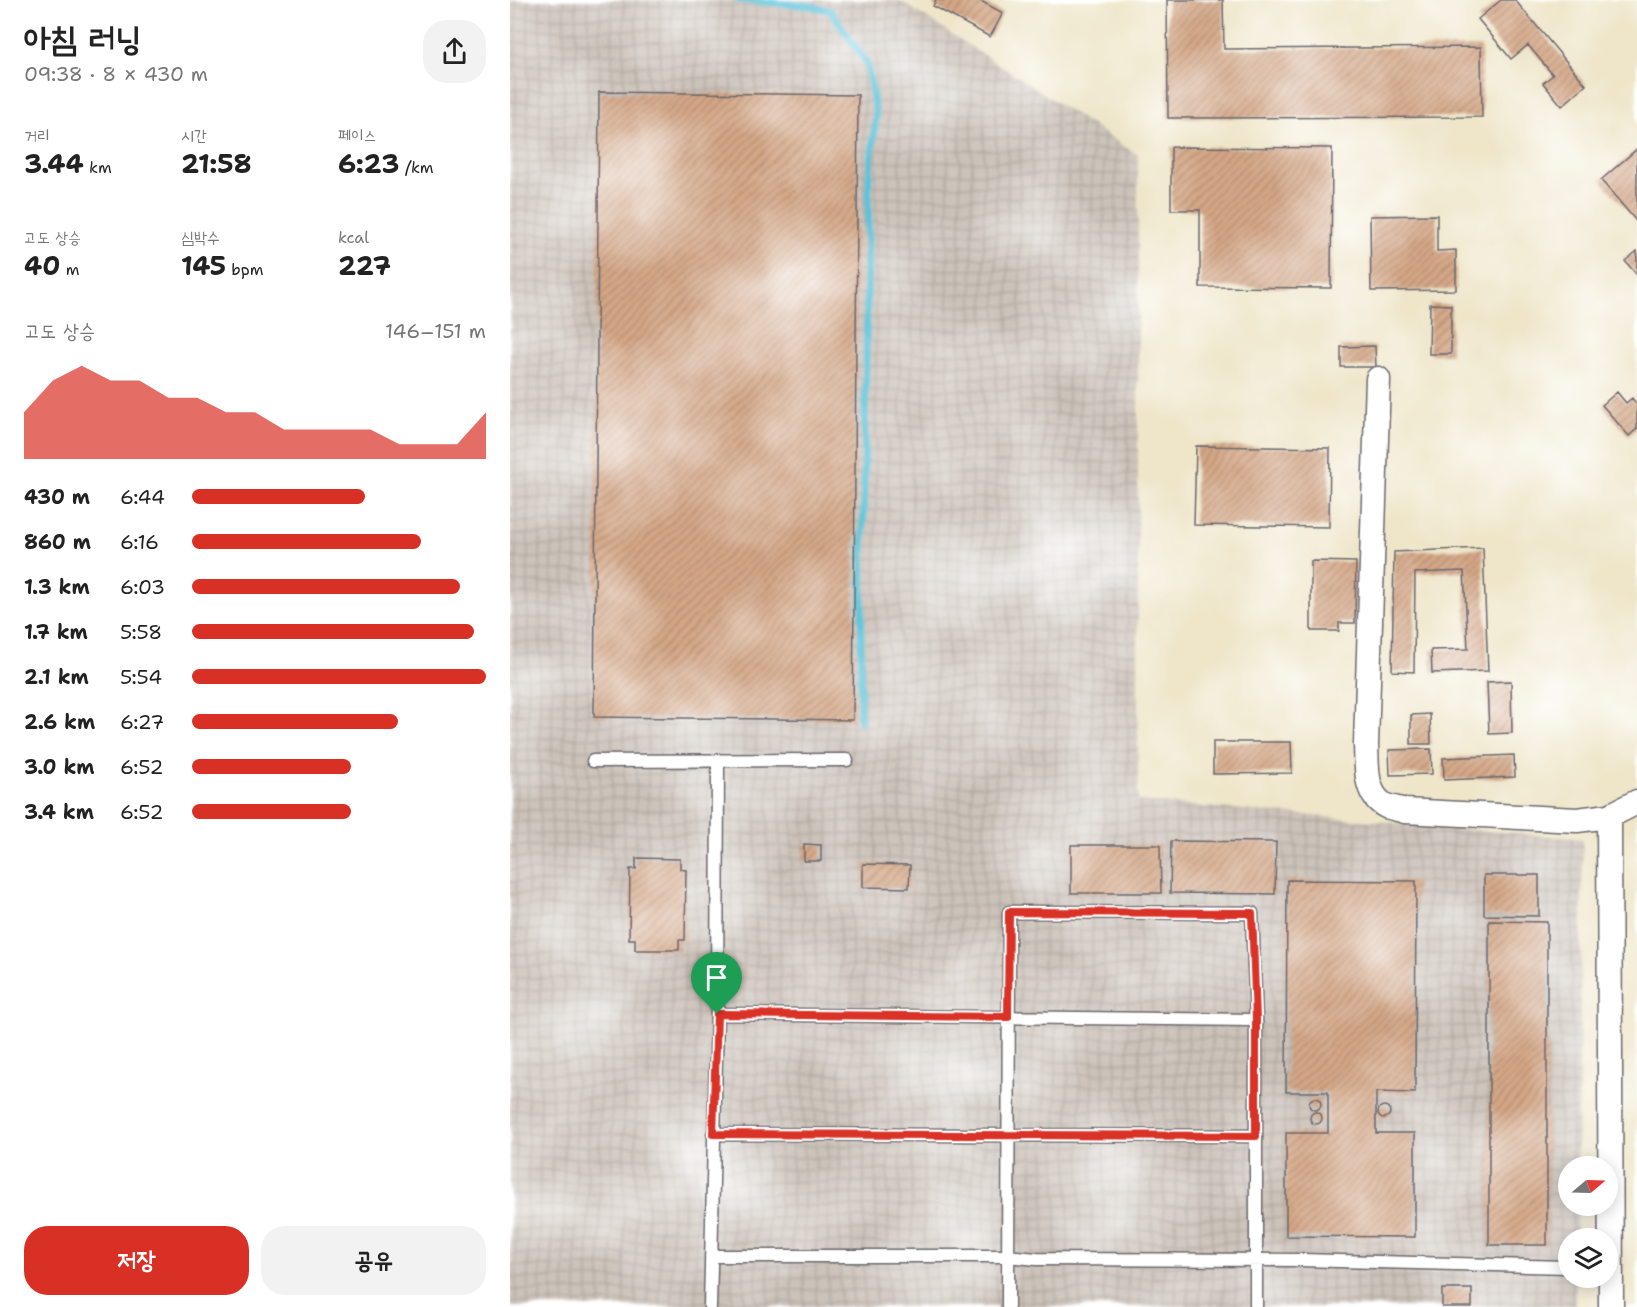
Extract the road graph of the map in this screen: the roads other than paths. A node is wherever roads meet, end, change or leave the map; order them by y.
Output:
1 (1378, 379) dead end
2 (846, 760) dead end
3 (592, 761) dead end
4 (718, 762) junction
5 (1637, 802) edge
6 (1609, 816) junction
7 (717, 1014) junction
8 (1008, 1017) junction
9 (1256, 1020) junction
10 (713, 1134) junction
11 (1256, 1136) junction
12 (1007, 1137) junction
13 (1610, 1228) edge
14 (711, 1256) junction
15 (1007, 1256) junction
16 (1256, 1261) junction
17 (1558, 1267) edge
18 (1611, 1288) edge
19 (710, 1307) edge
20 (1008, 1307) edge
21 (1256, 1307) edge
22 (1611, 1307) edge

1 - 6 street
2 - 4 lane
3 - 4 lane
4 - 7 lane
5 - 6 street
6 - 13 street
7 - 8 lane
7 - 10 lane
8 - 9 lane
8 - 9 lane
8 - 12 lane
9 - 11 lane
10 - 12 lane
10 - 14 lane
11 - 12 lane
11 - 16 lane
12 - 15 lane
14 - 15 lane
14 - 19 lane
15 - 16 lane
15 - 20 lane
16 - 17 lane
16 - 21 lane
18 - 22 street

